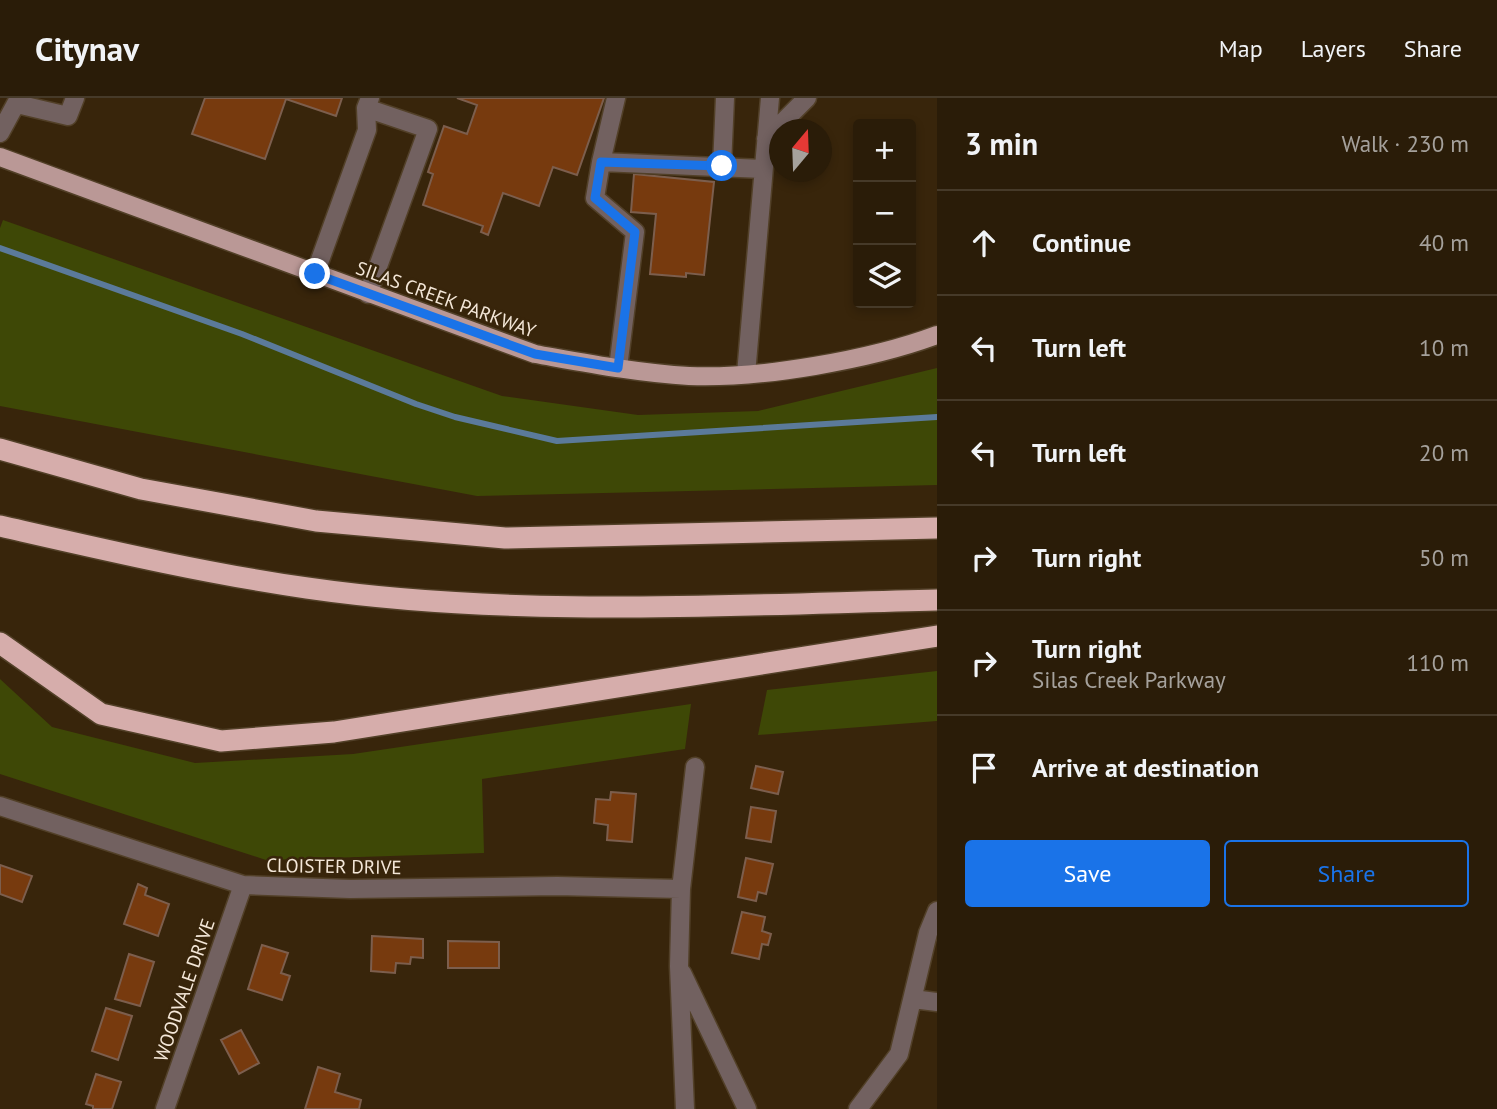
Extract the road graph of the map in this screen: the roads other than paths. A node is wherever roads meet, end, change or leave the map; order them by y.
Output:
1 (75, 98) edge
2 (616, 98) edge
3 (725, 98) edge
4 (770, 98) edge
5 (807, 98) edge
6 (18, 101) edge
7 (368, 103) edge
8 (0, 133) edge
9 (766, 139) junction
10 (0, 157) edge
11 (601, 162) junction
12 (722, 166) junction
13 (763, 169) junction
14 (315, 274) junction
15 (368, 294) junction
16 (937, 335) edge
17 (618, 368) junction
18 (746, 374) junction
19 (0, 449) edge
20 (0, 526) edge
21 (937, 528) edge
22 (937, 600) edge
23 (937, 636) edge
24 (0, 643) edge
25 (695, 767) dead end
26 (0, 806) edge
27 (243, 885) junction
28 (681, 889) junction
29 (937, 911) edge
30 (679, 966) junction
31 (913, 999) junction
32 (937, 1002) edge
33 (165, 1109) edge
34 (685, 1109) edge
35 (747, 1109) edge
36 (858, 1109) edge

1 - 6 street
2 - 11 street
3 - 12 street
4 - 9 street
5 - 9 street
6 - 8 street
7 - 14 street
7 - 15 street
9 - 13 street
10 - 14 main road, SILAS CREEK PARKWAY
11 - 12 street
11 - 17 street
12 - 13 street
13 - 18 street
14 - 15 main road, SILAS CREEK PARKWAY
15 - 17 main road, SILAS CREEK PARKWAY
16 - 18 main road, SILAS CREEK PARKWAY
17 - 18 main road, SILAS CREEK PARKWAY
19 - 21 highway
20 - 22 highway
23 - 24 highway
25 - 28 street
26 - 27 street, CLOISTER DRIVE
27 - 28 street, CLOISTER DRIVE
27 - 33 street, WOODVALE DRIVE
28 - 30 street
29 - 31 street
30 - 34 street
30 - 35 street
31 - 32 street
31 - 36 street

